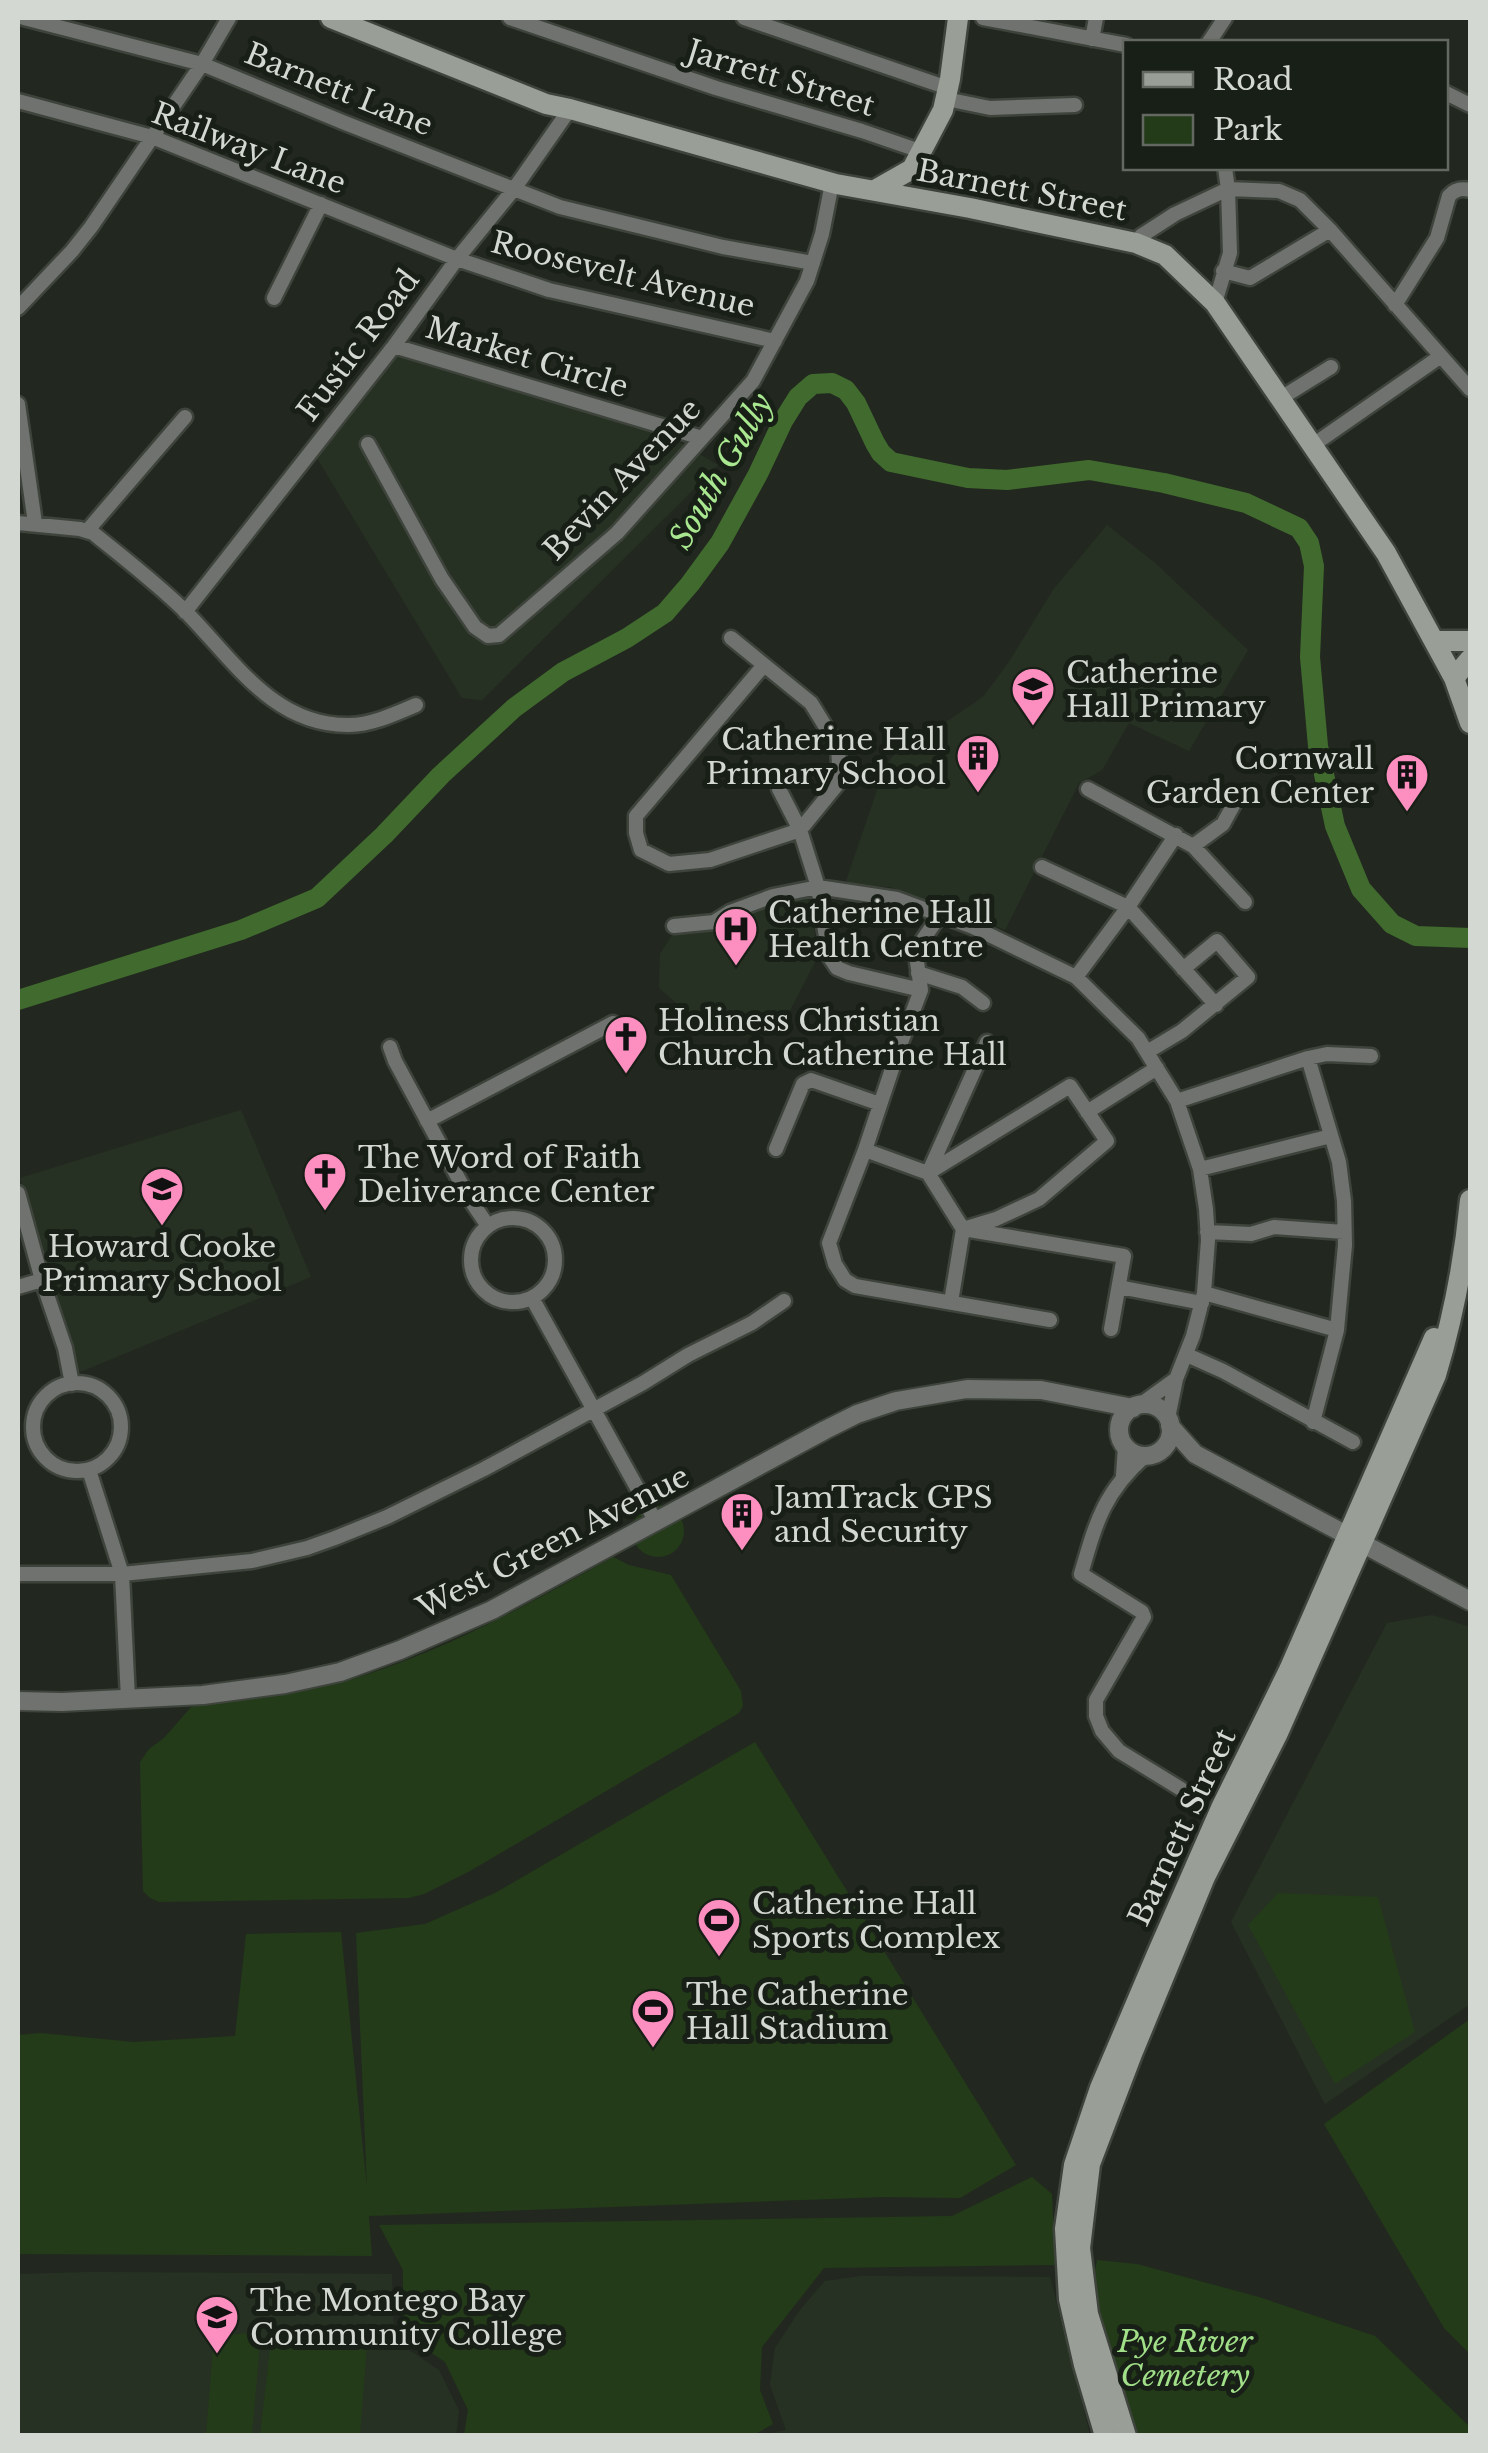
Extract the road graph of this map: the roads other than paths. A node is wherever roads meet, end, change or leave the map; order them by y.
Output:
1 (24, 18) edge
2 (229, 18) edge
3 (330, 18) edge
4 (510, 18) edge
5 (744, 18) edge
6 (958, 18) edge
7 (983, 18) edge
8 (1096, 18) edge
9 (1225, 18) edge
10 (1092, 39) junction
11 (1210, 40) edge
12 (1123, 44) edge
13 (202, 64) junction
14 (947, 94) junction
15 (18, 101) edge
16 (1075, 105) dead end
17 (570, 109) junction
18 (152, 138) junction
19 (917, 160) junction
20 (1224, 170) edge
21 (832, 183) junction
22 (1228, 189) junction
23 (514, 190) junction
24 (874, 190) junction
25 (1470, 190) edge
26 (932, 203) junction
27 (320, 204) junction
28 (1330, 230) junction
29 (1136, 244) junction
30 (456, 259) junction
31 (812, 262) junction
32 (1223, 271) junction
33 (274, 298) dead end
34 (1214, 303) junction
35 (1395, 304) junction
36 (18, 308) edge
37 (776, 342) junction
38 (394, 346) junction
39 (1442, 356) junction
40 (1331, 367) dead end
41 (1470, 389) edge
42 (1281, 398) junction
43 (18, 404) edge
44 (184, 417) dead end
45 (702, 438) junction
46 (368, 444) dead end
47 (1313, 445) junction
48 (18, 523) edge
49 (35, 523) junction
50 (87, 532) junction
51 (185, 612) junction
52 (731, 638) dead end
53 (1434, 641) junction
54 (1470, 642) edge
55 (1470, 659) edge
56 (764, 665) junction
57 (1454, 678) junction
58 (416, 706) dead end
59 (1470, 723) edge
60 (1088, 788) dead end
61 (779, 789) dead end
62 (1234, 804) dead end
63 (800, 830) junction
64 (1176, 835) junction
65 (1193, 846) junction
66 (1042, 867) dead end
67 (818, 888) junction
68 (1245, 902) dead end
69 (1128, 908) junction
70 (940, 915) junction
71 (674, 926) dead end
72 (1183, 969) junction
73 (918, 974) junction
74 (1076, 977) junction
75 (921, 990) junction
76 (983, 1004) dead end
77 (1216, 1005) junction
78 (614, 1023) dead end
79 (987, 1042) dead end
80 (390, 1047) dead end
81 (1147, 1052) junction
82 (1371, 1056) dead end
83 (1308, 1058) junction
84 (1157, 1068) junction
85 (1177, 1101) junction
86 (880, 1104) junction
87 (1087, 1112) junction
88 (427, 1121) junction
89 (1331, 1136) junction
90 (776, 1149) dead end
91 (865, 1150) junction
92 (1200, 1169) junction
93 (928, 1173) junction
94 (18, 1193) edge
95 (1470, 1200) edge
96 (488, 1226) junction
97 (964, 1229) junction
98 (1208, 1232) junction
99 (1344, 1232) junction
100 (42, 1280) junction
101 (18, 1287) edge
102 (1119, 1288) junction
103 (532, 1298) junction
104 (1203, 1298) junction
105 (784, 1301) dead end
106 (952, 1302) junction
107 (1050, 1320) dead end
108 (1111, 1328) dead end
109 (1337, 1330) junction
110 (1187, 1355) junction
111 (1176, 1380) junction
112 (72, 1384) junction
113 (1098, 1402) junction
114 (1136, 1406) junction
115 (592, 1409) junction
116 (1169, 1422) junction
117 (1313, 1422) junction
118 (1122, 1439) junction
119 (1352, 1442) dead end
120 (1151, 1454) junction
121 (1195, 1454) junction
122 (89, 1470) junction
123 (1123, 1476) junction
124 (656, 1522) junction
125 (1354, 1539) junction
126 (18, 1574) edge
127 (122, 1574) junction
128 (1470, 1601) edge
129 (128, 1698) junction
130 (18, 1701) edge
131 (1181, 1788) dead end
132 (1104, 2436) edge
133 (1126, 2436) edge

1 - 13 street, Barnett Lane
2 - 13 street
3 - 17 main road, Barnett Street
4 - 19 street, Jarrett Street
5 - 14 street
6 - 14 main road
7 - 10 street
8 - 10 street
9 - 11 street
10 - 12 street
13 - 18 street
13 - 23 street, Barnett Lane
14 - 16 street
14 - 19 main road
15 - 18 street, Railway Lane
17 - 21 main road, Barnett Street
17 - 23 street, Fustic Road
18 - 27 street, Railway Lane
18 - 36 street
19 - 24 main road
19 - 26 main road
20 - 22 street
21 - 24 main road, Barnett Street
21 - 31 street, Bevin Avenue
22 - 28 street
22 - 29 street
22 - 32 street
23 - 30 street, Fustic Road
23 - 31 street, Barnett Lane
24 - 26 main road, Barnett Street
25 - 35 street
26 - 29 main road, Barnett Street
27 - 30 street, Railway Lane
27 - 33 street
28 - 32 street
28 - 35 street
29 - 34 main road, Barnett Street
30 - 37 street, Roosevelt Avenue
30 - 38 street, Fustic Road
31 - 37 street, Bevin Avenue
32 - 34 street
34 - 42 main road, Barnett Street
35 - 39 street
37 - 45 street, Bevin Avenue
38 - 45 street, Market Circle
38 - 51 street, Fustic Road
39 - 41 street
39 - 47 street
40 - 42 street
42 - 47 main road, Barnett Street
43 - 49 street
44 - 50 street
45 - 46 street, Bevin Avenue
47 - 53 main road, Barnett Street
48 - 49 street
49 - 50 street
50 - 51 street
51 - 58 street
52 - 56 street
53 - 54 main road
53 - 57 main road, Barnett Street
55 - 57 main road
56 - 63 street
56 - 63 street
57 - 59 main road, Barnett Street
60 - 64 street
61 - 63 street
62 - 65 street
63 - 67 street
64 - 65 street
64 - 69 street
65 - 68 street
66 - 69 street
67 - 70 street
67 - 71 street
67 - 75 street
69 - 72 street
69 - 74 street
70 - 73 street
70 - 74 street
72 - 77 street
72 - 77 street
73 - 75 street
73 - 76 street
74 - 81 street
75 - 86 street
77 - 81 street
78 - 88 street
79 - 93 street
80 - 88 street
81 - 84 street
82 - 83 street
83 - 85 street
83 - 89 street
84 - 85 street
84 - 87 street
85 - 92 street
86 - 90 street
86 - 91 street
87 - 93 street
87 - 97 street
88 - 96 street
89 - 92 street
89 - 99 street
91 - 93 street
91 - 106 street
92 - 98 street
93 - 97 street
94 - 100 street
95 - 125 main road, Barnett Street
96 - 103 street
96 - 103 street
97 - 102 street
97 - 106 street
98 - 99 street
98 - 104 street
99 - 109 street
100 - 101 street
100 - 112 street
102 - 104 street
102 - 108 street
103 - 115 street
104 - 109 street
104 - 110 street
105 - 115 street
106 - 107 street
109 - 117 street
110 - 111 street
110 - 117 street
111 - 114 street
111 - 116 street
112 - 122 street
112 - 122 street
113 - 114 street, West Green Avenue
113 - 118 street
113 - 124 street, West Green Avenue
114 - 116 street
114 - 118 street
115 - 124 street
115 - 127 street
116 - 120 street
116 - 121 street
117 - 119 street
118 - 120 street
118 - 123 street
120 - 121 street
120 - 123 street
121 - 125 street
122 - 127 street
123 - 131 street
124 - 129 street, West Green Avenue
125 - 128 street
125 - 132 main road, Barnett Street
125 - 133 main road, Barnett Street
126 - 127 street
127 - 129 street
129 - 130 street, West Green Avenue

